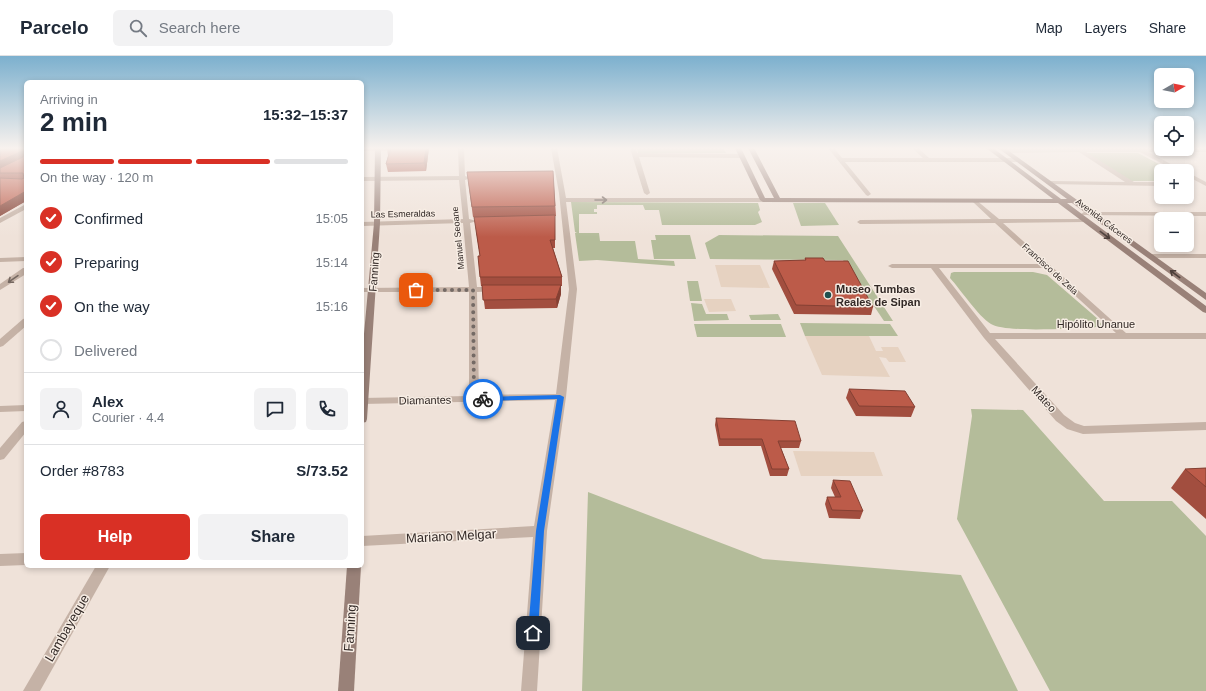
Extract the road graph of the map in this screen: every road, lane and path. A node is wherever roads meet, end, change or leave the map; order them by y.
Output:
1 (461, 178) junction
2 (476, 178) edge
3 (556, 178) edge
4 (642, 178) edge
5 (753, 178) edge
6 (767, 178) edge
7 (855, 178) edge
8 (1029, 178) edge
9 (1043, 178) edge
10 (1123, 178) edge
11 (1194, 178) edge
12 (364, 179) edge
13 (377, 179) junction
14 (1050, 183) junction
15 (1133, 184) junction
16 (1154, 184) edge
17 (1194, 184) edge
18 (1206, 184) edge
19 (647, 193) junction
20 (868, 194) junction
21 (1052, 195) junction
22 (1067, 195) junction
23 (562, 196) junction
24 (762, 197) junction
25 (777, 197) junction
26 (976, 201) junction
27 (1060, 201) junction
28 (1075, 201) junction
29 (24, 207) edge
30 (1077, 214) junction
31 (1094, 214) junction
32 (1206, 214) edge
33 (997, 220) junction
34 (1086, 220) junction
35 (0, 221) edge
36 (467, 221) junction
37 (482, 221) edge
38 (860, 222) dead end
39 (377, 223) junction
40 (364, 224) edge
41 (1152, 256) junction
42 (1206, 256) edge
43 (24, 259) edge
44 (0, 260) edge
45 (892, 266) dead end
46 (933, 266) junction
47 (1046, 266) junction
48 (24, 271) edge
49 (0, 288) edge
50 (504, 289) edge
51 (364, 290) edge
52 (373, 290) junction
53 (473, 290) junction
54 (1206, 297) edge
55 (1206, 310) edge
56 (24, 323) edge
57 (987, 336) junction
58 (1124, 336) junction
59 (1206, 336) edge
60 (0, 344) edge
61 (364, 381) edge
62 (560, 397) junction
63 (474, 399) junction
64 (364, 401) edge
65 (24, 408) edge
66 (0, 409) edge
67 (1206, 426) edge
68 (24, 427) edge
69 (0, 456) edge
70 (540, 531) junction
71 (364, 541) edge
72 (24, 559) edge
73 (0, 560) edge
74 (102, 568) edge
75 (354, 568) edge
76 (31, 691) edge
77 (346, 691) edge
78 (529, 691) edge

1 - 2 street
1 - 13 street
1 - 36 street, Manuel Seoane
3 - 23 street
4 - 19 street
5 - 24 street
6 - 25 street
7 - 20 street
8 - 21 street, Avenida Cáceres
9 - 14 street, Avenida Cáceres
10 - 15 street
11 - 18 street
12 - 13 street
13 - 39 street, Fanning
14 - 15 street
14 - 22 street, Avenida Cáceres
15 - 16 street
17 - 18 street
19 - 23 street
19 - 24 street
20 - 21 street
20 - 25 street
21 - 22 street
21 - 27 street, Avenida Cáceres
22 - 28 street, Avenida Cáceres
23 -> 24 street
23 - 62 street
24 - 25 street
25 - 26 street
26 - 27 street
26 - 33 street, Francisco de Zela
27 - 28 street
27 - 30 street, Avenida Cáceres
28 - 31 street, Avenida Cáceres
29 - 35 street
30 - 31 street
30 - 34 street, Avenida Cáceres
31 - 32 street
31 - 41 street, Avenida Cáceres
33 - 34 street
33 - 38 street
33 - 47 street, Francisco de Zela
34 -> 55 street, Avenida Cáceres
36 - 37 street, Las Esmeraldas
36 - 39 street, Las Esmeraldas
36 - 53 street, Manuel Seoane
39 - 40 street, Las Esmeraldas
39 - 52 street, Fanning
41 - 42 street
54 -> 41 street, Avenida Cáceres
43 - 44 street
45 - 46 street
46 - 47 street
46 - 57 street, Mateo
47 - 58 street, Francisco de Zela
48 -> 49 street
50 - 53 street
51 - 52 street
52 - 53 street
52 - 61 street, Fanning
53 - 63 street, Manuel Seoane
56 - 60 street
57 - 58 street, Hipólito Unanue
57 - 67 street, Mateo
58 - 59 street, Hipólito Unanue
62 - 63 street, Diamantes
62 - 70 street
63 - 64 street, Diamantes
65 - 66 street
68 - 69 street
70 - 71 street, Mariano Melgar
70 - 78 street
72 - 73 street
74 - 76 street, Lambayeque
75 - 77 street, Fanning

